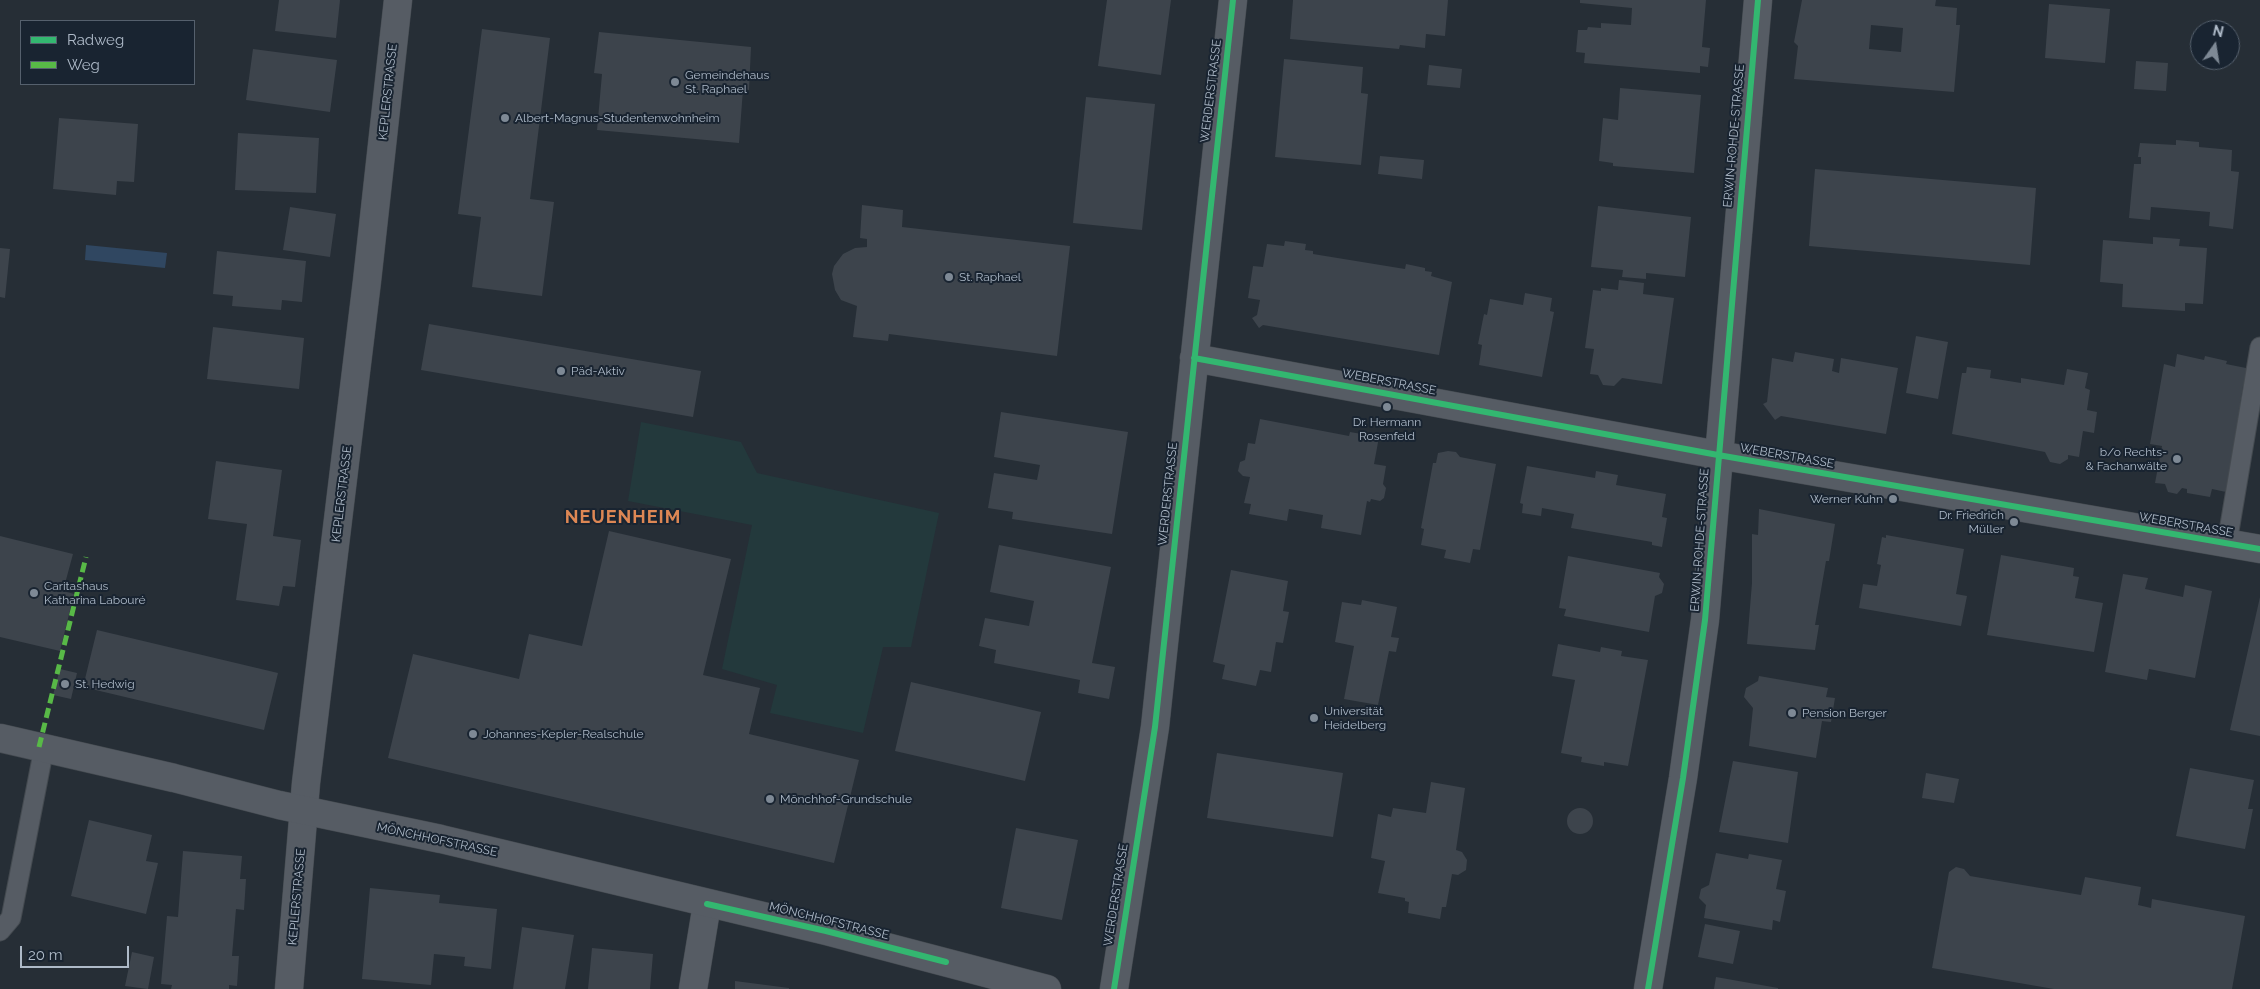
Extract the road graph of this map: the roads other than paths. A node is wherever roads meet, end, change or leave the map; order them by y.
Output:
1 (398, 0) edge
2 (1232, 0) edge
3 (1758, 0) edge
4 (2260, 347) edge
5 (1194, 358) junction
6 (1718, 455) junction
7 (2226, 543) junction
8 (2260, 549) edge
9 (0, 738) edge
10 (44, 748) junction
11 (304, 811) junction
12 (707, 904) junction
13 (0, 931) edge
14 (289, 989) edge
15 (693, 989) edge
16 (1047, 989) edge
17 (1114, 989) edge
18 (1648, 989) edge

1 - 11 street, KEPLERSTRASSE
2 - 5 street, WERDERSTRASSE
3 - 6 street, ERWIN-ROHDE-STRASSE
4 - 7 lane
5 - 6 street, WEBERSTRASSE
5 - 17 street, WERDERSTRASSE
6 - 7 street, WEBERSTRASSE
6 - 18 street, ERWIN-ROHDE-STRASSE
7 - 8 street, WEBERSTRASSE
9 - 10 street, MÖNCHHOFSTRASSE
10 - 11 street, MÖNCHHOFSTRASSE
10 - 13 lane
11 - 12 street, MÖNCHHOFSTRASSE
11 - 14 street, KEPLERSTRASSE
12 - 15 street
12 - 16 street, MÖNCHHOFSTRASSE

